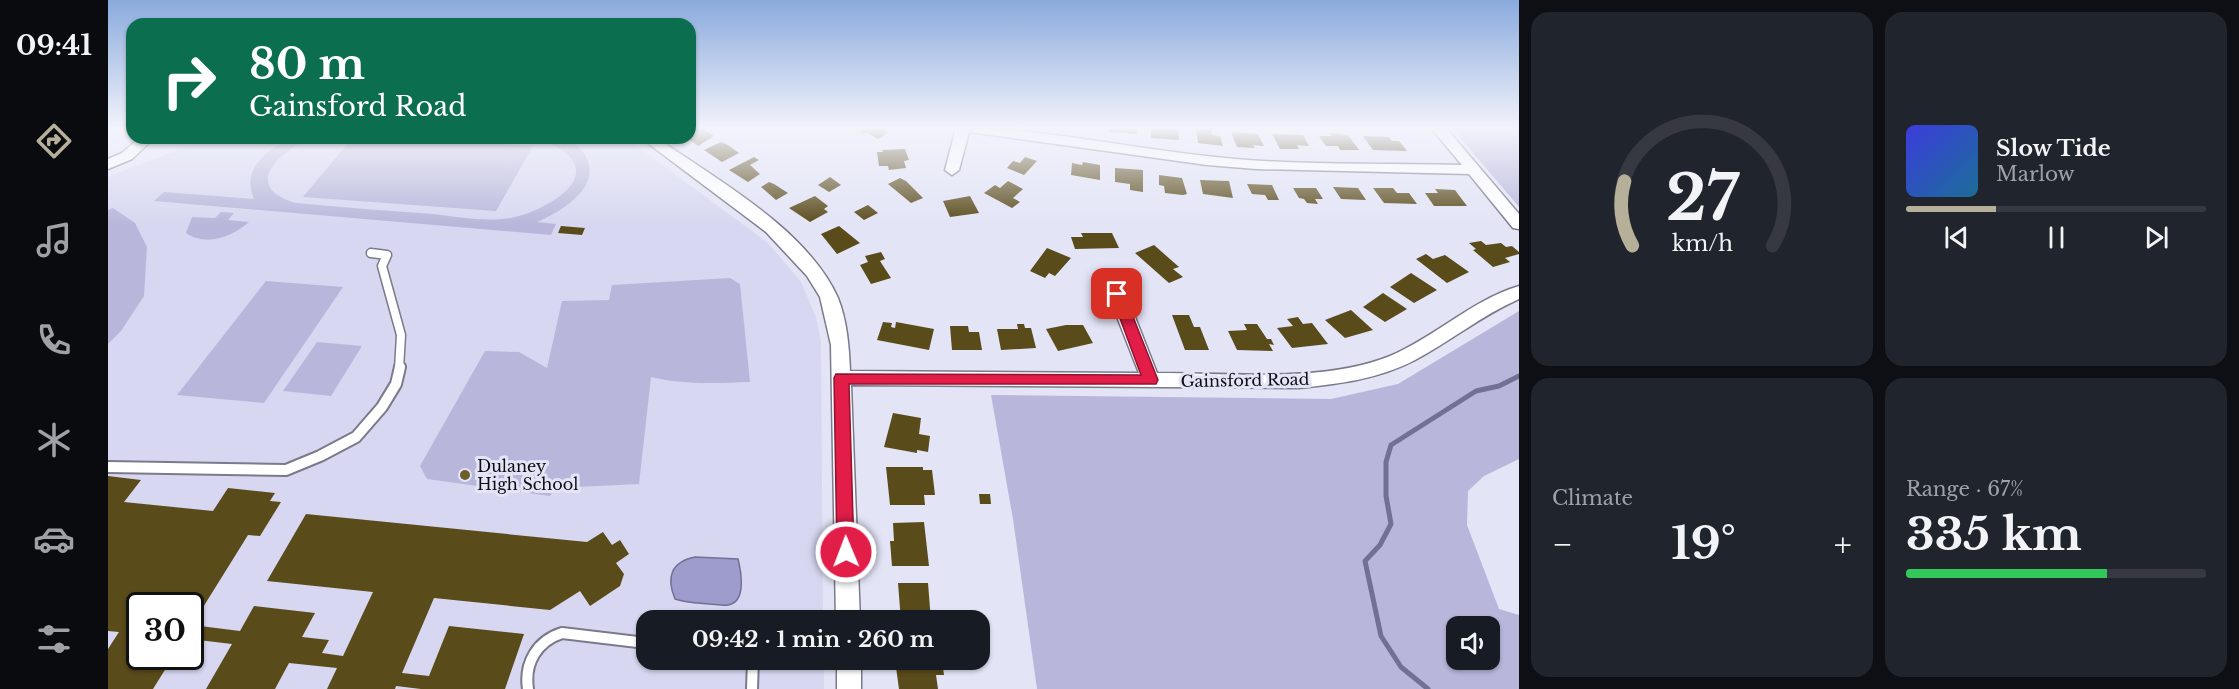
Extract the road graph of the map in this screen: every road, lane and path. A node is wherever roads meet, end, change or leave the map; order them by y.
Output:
1 (679, 160) edge
2 (955, 160) edge
3 (1201, 160) edge
4 (1464, 160) edge
5 (952, 170) dead end
6 (1472, 170) junction
7 (1519, 224) edge
8 (371, 253) dead end
9 (1519, 292) edge
10 (1117, 294) dead end
11 (841, 378) junction
12 (1150, 380) junction
13 (108, 467) edge
14 (848, 610) edge
15 (636, 642) edge
16 (753, 670) edge
17 (849, 670) edge
18 (528, 689) edge
19 (752, 689) edge
20 (849, 689) edge

1 - 11 street
2 - 5 street
3 - 6 street
4 - 6 street
6 - 7 street
8 - 13 lane
9 - 12 street, Gainsford Road
10 - 12 street
11 - 12 street, Gainsford Road
11 - 14 street
15 - 18 lane
16 - 19 lane
17 - 20 street

